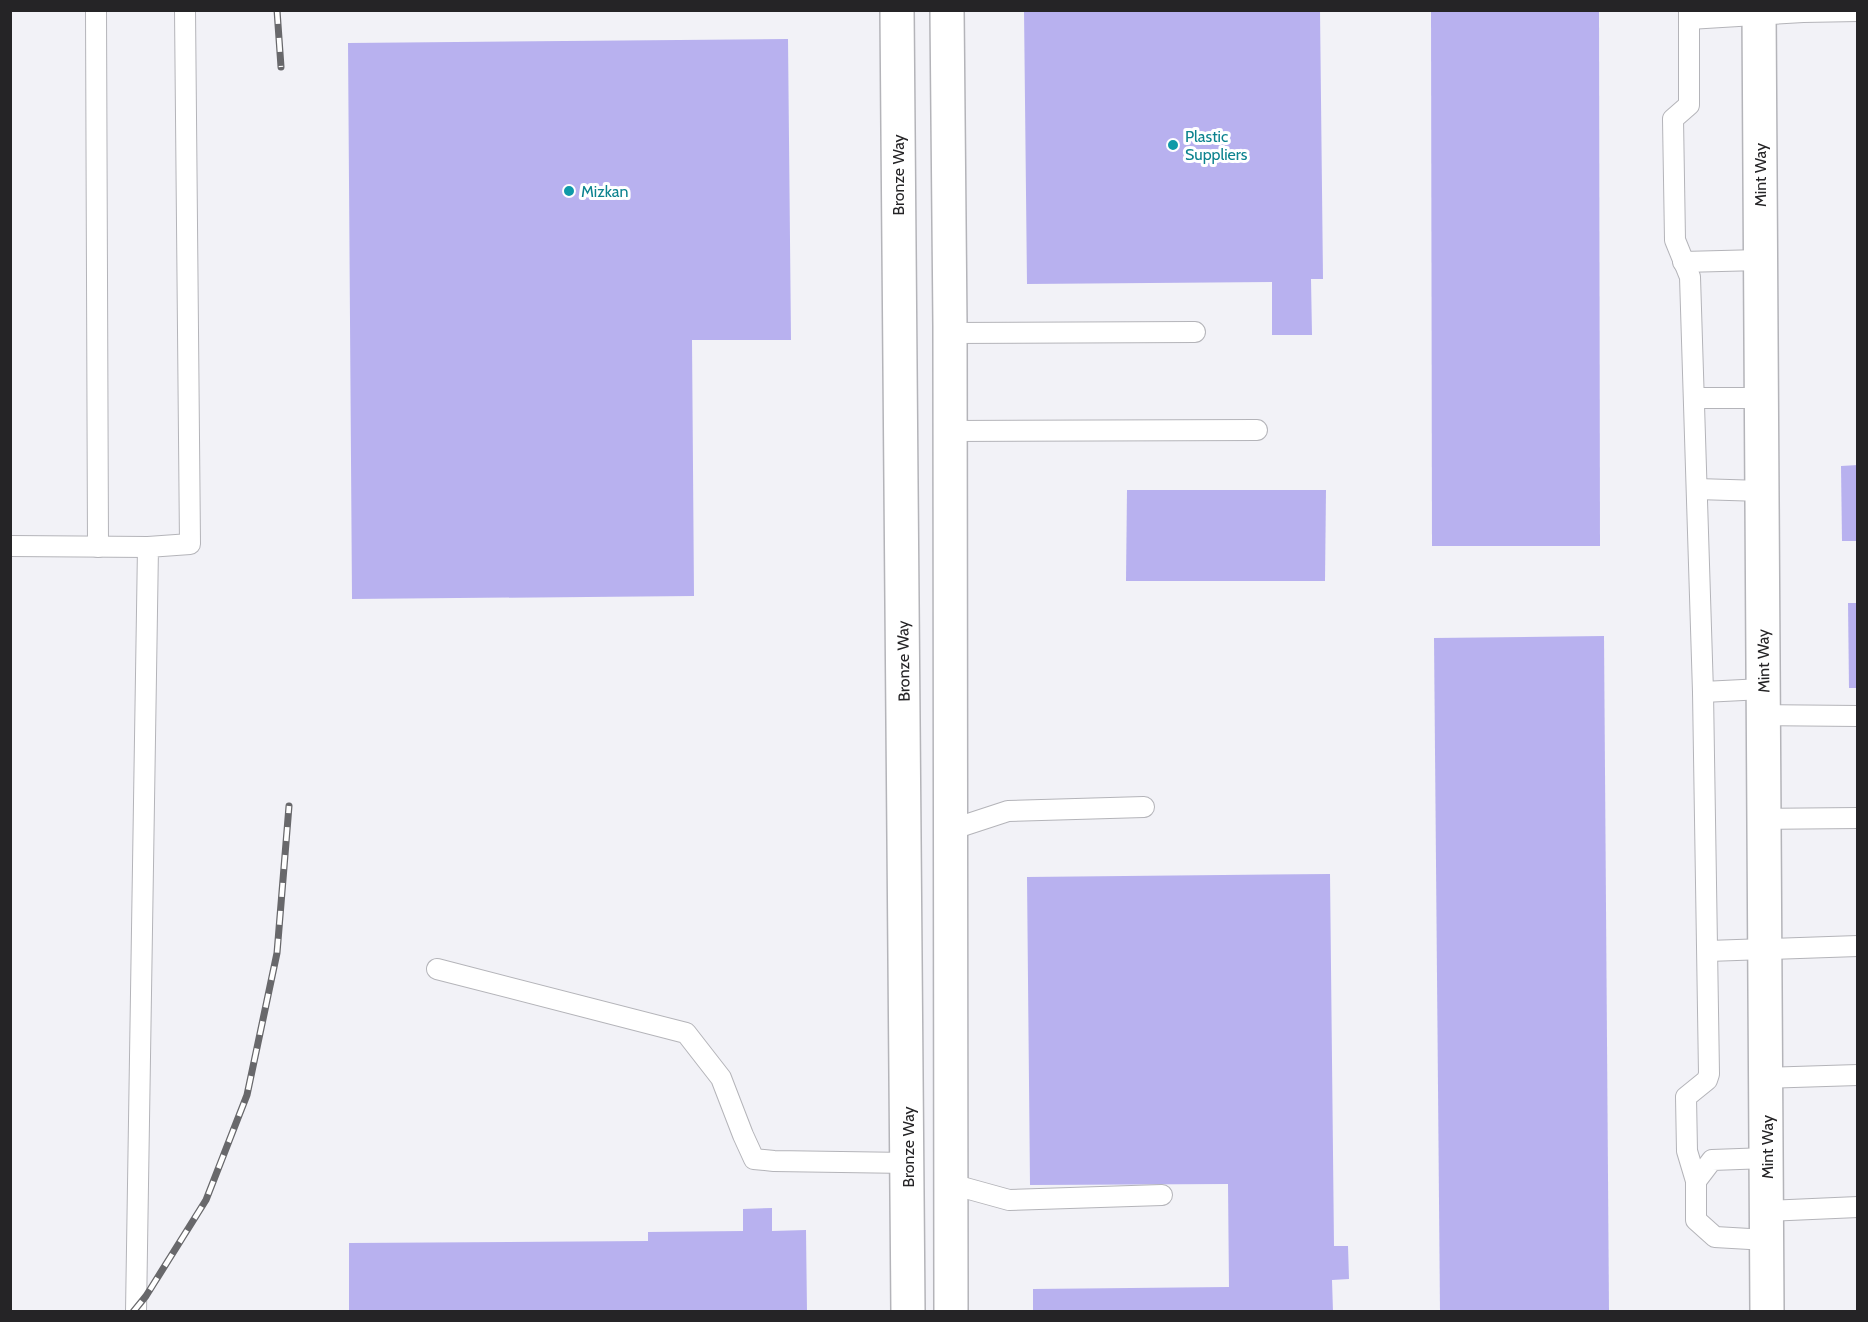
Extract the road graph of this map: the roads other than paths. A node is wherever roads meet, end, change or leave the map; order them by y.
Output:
1 (96, 10) edge
2 (185, 10) edge
3 (897, 10) edge
4 (947, 10) edge
5 (1857, 11) edge
6 (1759, 12) edge
7 (1689, 15) edge
8 (1760, 260) junction
9 (1683, 262) junction
10 (899, 330) junction
11 (1196, 332) dead end
12 (950, 333) junction
13 (1694, 398) junction
14 (1761, 398) junction
15 (950, 430) junction
16 (1257, 430) dead end
17 (1697, 489) junction
18 (1762, 490) junction
19 (10, 546) edge
20 (98, 547) junction
21 (148, 547) junction
22 (1703, 692) junction
23 (1764, 702) junction
24 (1857, 716) edge
25 (1144, 807) dead end
26 (1857, 818) edge
27 (1765, 819) junction
28 (951, 830) junction
29 (1857, 946) edge
30 (1766, 949) junction
31 (1708, 951) junction
32 (437, 969) dead end
33 (1857, 1076) edge
34 (1766, 1078) junction
35 (1767, 1158) junction
36 (908, 1174) junction
37 (1696, 1181) junction
38 (951, 1184) junction
39 (1162, 1195) dead end
40 (1857, 1207) edge
41 (1767, 1226) junction
42 (136, 1311) edge
43 (908, 1311) edge
44 (951, 1311) edge
45 (1767, 1311) edge

1 - 20 lane
2 - 21 lane
3 - 10 street, Bronze Way
4 - 12 street
5 - 6 lane
6 - 7 lane
6 - 8 street, Mint Way
7 - 9 lane
8 - 9 lane
8 - 14 street, Mint Way
9 - 13 lane
10 - 12 street
10 - 36 street, Bronze Way
11 - 12 lane
12 - 15 street
13 - 14 lane
13 - 17 lane
14 - 18 street, Mint Way
15 - 16 lane
15 - 28 street
17 - 18 lane
17 - 22 lane
18 - 23 street, Mint Way
19 - 20 lane
20 - 21 lane
21 - 42 lane
22 - 23 lane
22 - 31 lane
23 - 24 lane
23 - 27 street, Mint Way
25 - 28 lane
26 - 27 lane
27 - 30 street, Mint Way
28 - 38 street
29 - 30 lane
30 - 31 lane
30 - 34 street, Mint Way
31 - 37 lane
32 - 36 lane
33 - 34 lane
34 - 35 street, Mint Way
35 - 37 lane
35 - 41 street, Mint Way
36 - 38 street
36 - 43 street, Bronze Way
37 - 41 lane
38 - 39 lane
38 - 44 street
40 - 41 lane
41 - 45 street, Mint Way

